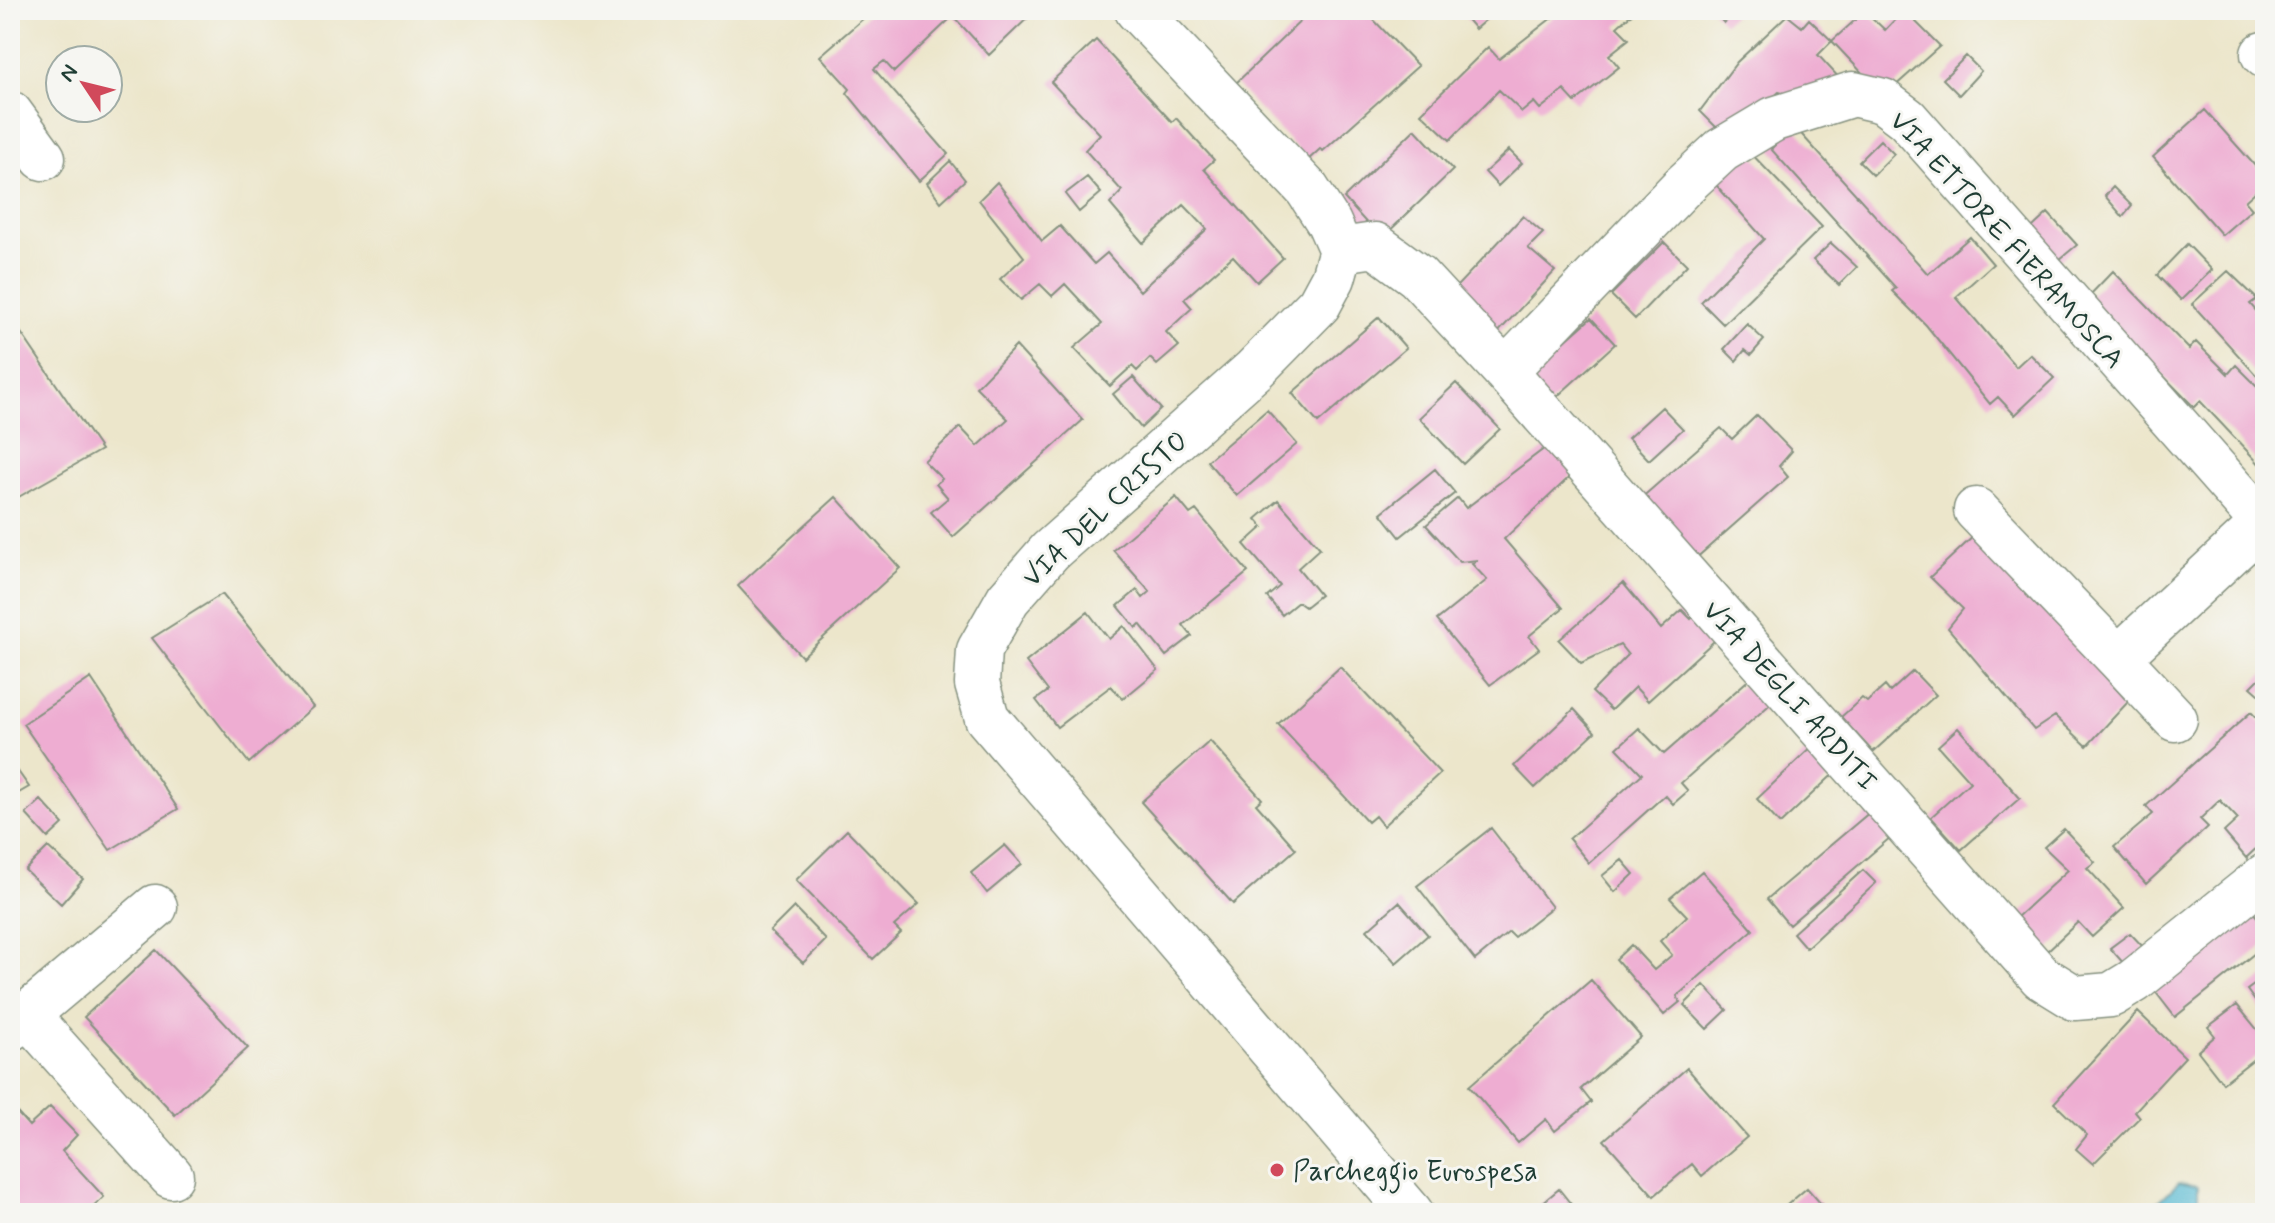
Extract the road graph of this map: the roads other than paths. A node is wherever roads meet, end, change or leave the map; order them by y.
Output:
1 (1137, 10) edge
2 (10, 113) edge
3 (43, 158) dead end
4 (1341, 250) junction
5 (1505, 371) junction
6 (1976, 510) dead end
7 (2264, 524) edge
8 (2118, 658) junction
9 (2175, 719) dead end
10 (2265, 876) edge
11 (155, 907) dead end
12 (18, 1022) edge
13 (171, 1176) dead end
14 (1411, 1213) edge

1 - 4 street
2 - 3 street
4 - 5 street, VIA DEGLI ARDITI
4 - 14 street, VIA DEL CRISTO
5 - 7 street, VIA ETTORE FIERAMOSCA
5 - 10 street, VIA DEGLI ARDITI
6 - 8 street
7 - 8 street, VIA ETTORE FIERAMOSCA
8 - 9 street
11 - 12 street
12 - 13 street

